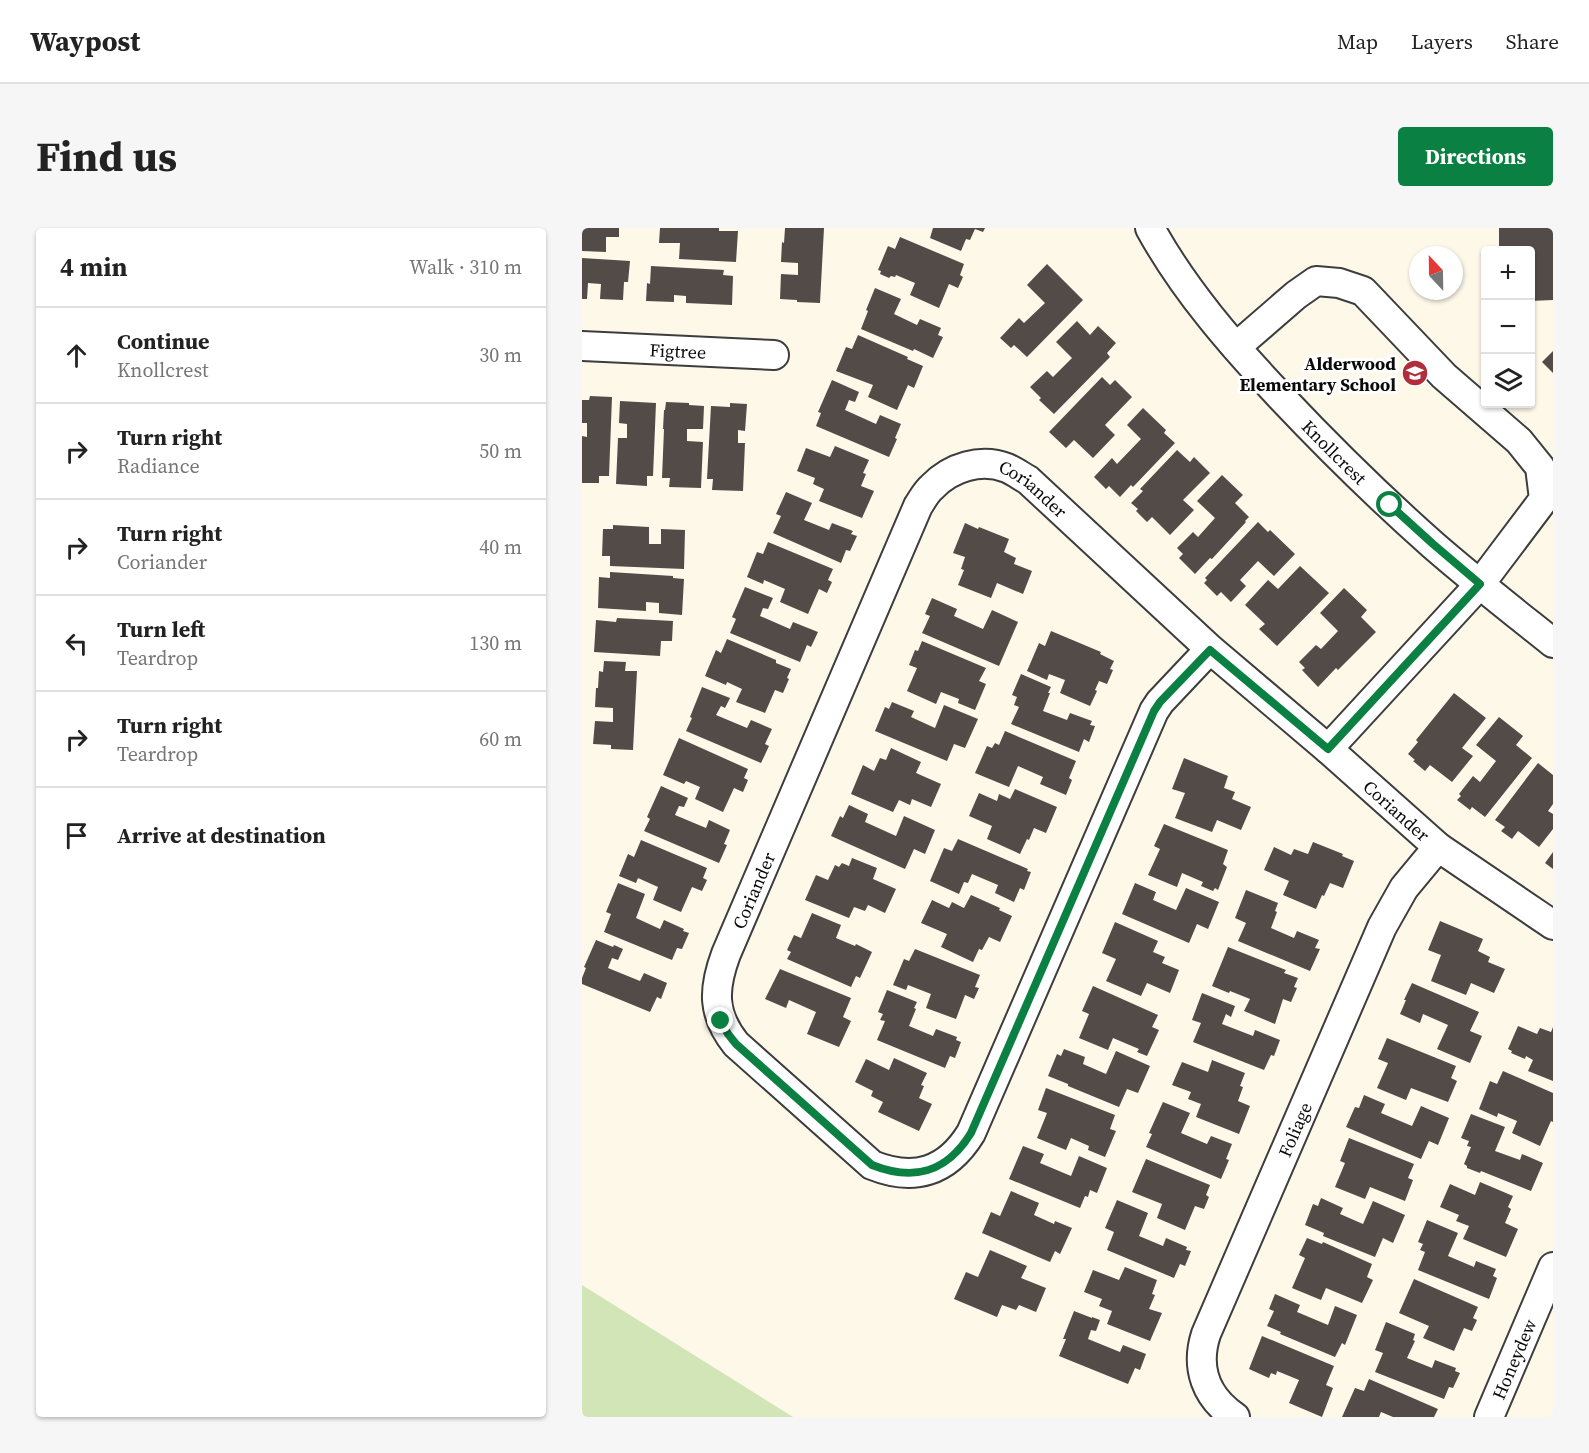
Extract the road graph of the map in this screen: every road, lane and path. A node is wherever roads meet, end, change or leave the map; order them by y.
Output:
1 (1150, 228) edge
2 (582, 346) edge
3 (1236, 347) junction
4 (774, 354) dead end
5 (1480, 584) junction
6 (1553, 643) edge
7 (1210, 650) junction
8 (1328, 749) junction
9 (1438, 847) junction
10 (1553, 926) edge
11 (1553, 1267) edge
12 (1234, 1417) edge
13 (1489, 1417) edge

1 - 3 street, Knollcrest
2 - 4 street, Figtree
3 - 5 street, Knollcrest
3 - 5 street
5 - 6 street, Knollcrest
5 - 8 street
7 - 7 street, Coriander
7 - 8 street, Coriander
8 - 9 street, Coriander
9 - 10 street, Coriander
9 - 12 street, Foliage
11 - 13 street, Honeydew

